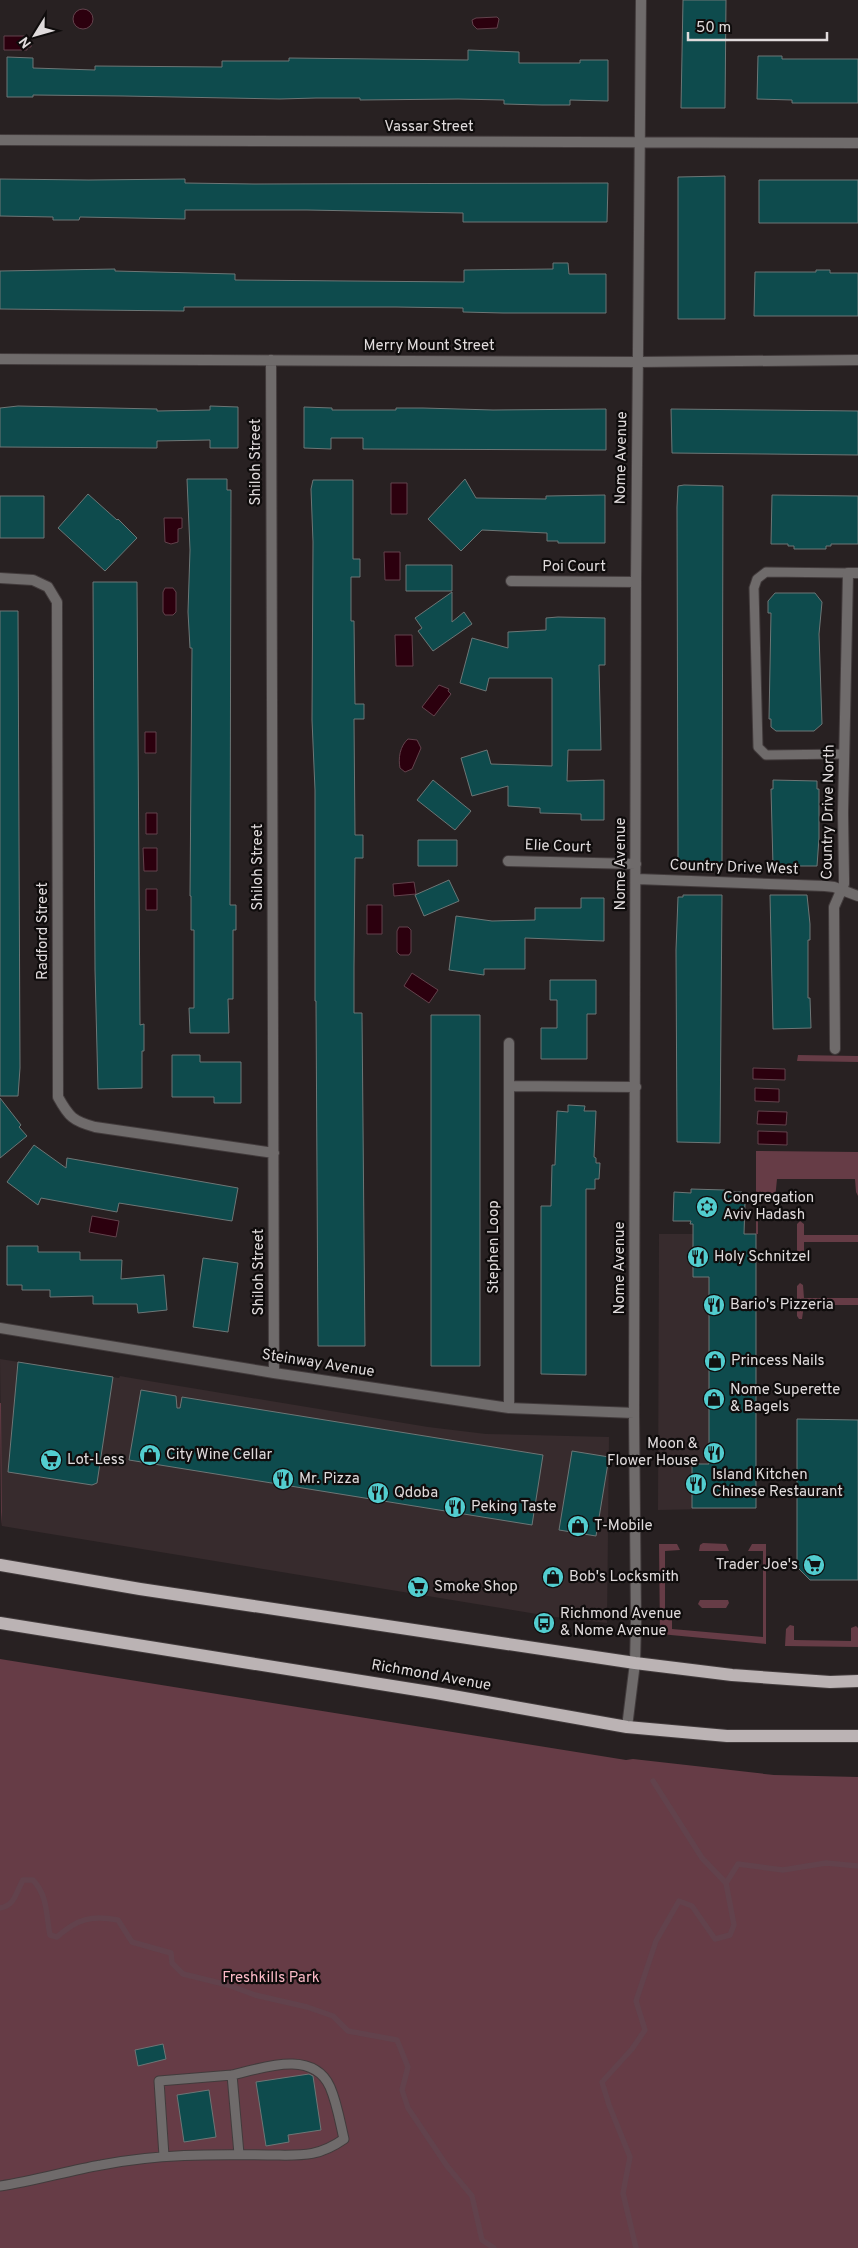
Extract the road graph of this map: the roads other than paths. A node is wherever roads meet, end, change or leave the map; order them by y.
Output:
1 (641, 0) edge
2 (0, 140) edge
3 (640, 142) junction
4 (858, 143) edge
5 (0, 359) edge
6 (271, 360) junction
7 (858, 360) edge
8 (638, 362) junction
9 (853, 573) edge
10 (0, 578) edge
11 (511, 581) dead end
12 (636, 582) junction
13 (844, 754) junction
14 (508, 861) dead end
15 (636, 864) junction
16 (636, 879) junction
17 (841, 890) junction
18 (858, 896) edge
19 (509, 1043) dead end
20 (835, 1049) dead end
21 (509, 1086) junction
22 (636, 1087) junction
23 (274, 1153) junction
24 (0, 1328) edge
25 (274, 1373) junction
26 (509, 1408) junction
27 (634, 1413) junction
28 (0, 1565) edge
29 (0, 1623) edge
30 (635, 1662) junction
31 (858, 1681) edge
32 (627, 1727) junction
33 (858, 1736) edge
34 (232, 2075) junction
35 (239, 2154) junction
36 (164, 2156) junction
37 (0, 2186) edge

1 - 3 street, Nome Avenue
2 - 3 street, Vassar Street
3 - 4 street, Vassar Street
3 - 8 street, Nome Avenue
5 - 6 street, Merry Mount Street
6 - 8 street, Merry Mount Street
6 - 23 street, Shiloh Street
7 - 8 street, Merry Mount Street
8 - 12 street, Nome Avenue
9 - 13 street, Country Drive North
9 - 13 lane
10 - 23 street, Radford Street
11 - 12 street, Poi Court
12 - 15 street, Nome Avenue
13 - 17 street, Country Drive North
14 - 15 street, Elie Court
15 - 16 street, Nome Avenue
16 - 17 street, Country Drive West
16 - 22 street, Nome Avenue
17 - 18 street, Country Drive West
17 - 20 street, Country Drive North
19 - 21 street, Stephen Loop
21 - 22 street
21 - 26 street, Stephen Loop
22 - 27 street, Nome Avenue
23 - 25 street, Shiloh Street
24 - 25 street, Steinway Avenue
25 - 26 street, Steinway Avenue
26 - 27 street, Steinway Avenue
27 - 30 street, Nome Avenue
28 - 30 main road
29 - 32 main road, Richmond Avenue
30 - 31 main road
30 - 32 street, Nome Avenue
32 - 33 main road, Richmond Avenue
34 - 35 lane
34 - 35 lane
34 - 36 lane
35 - 36 lane
36 - 37 lane

